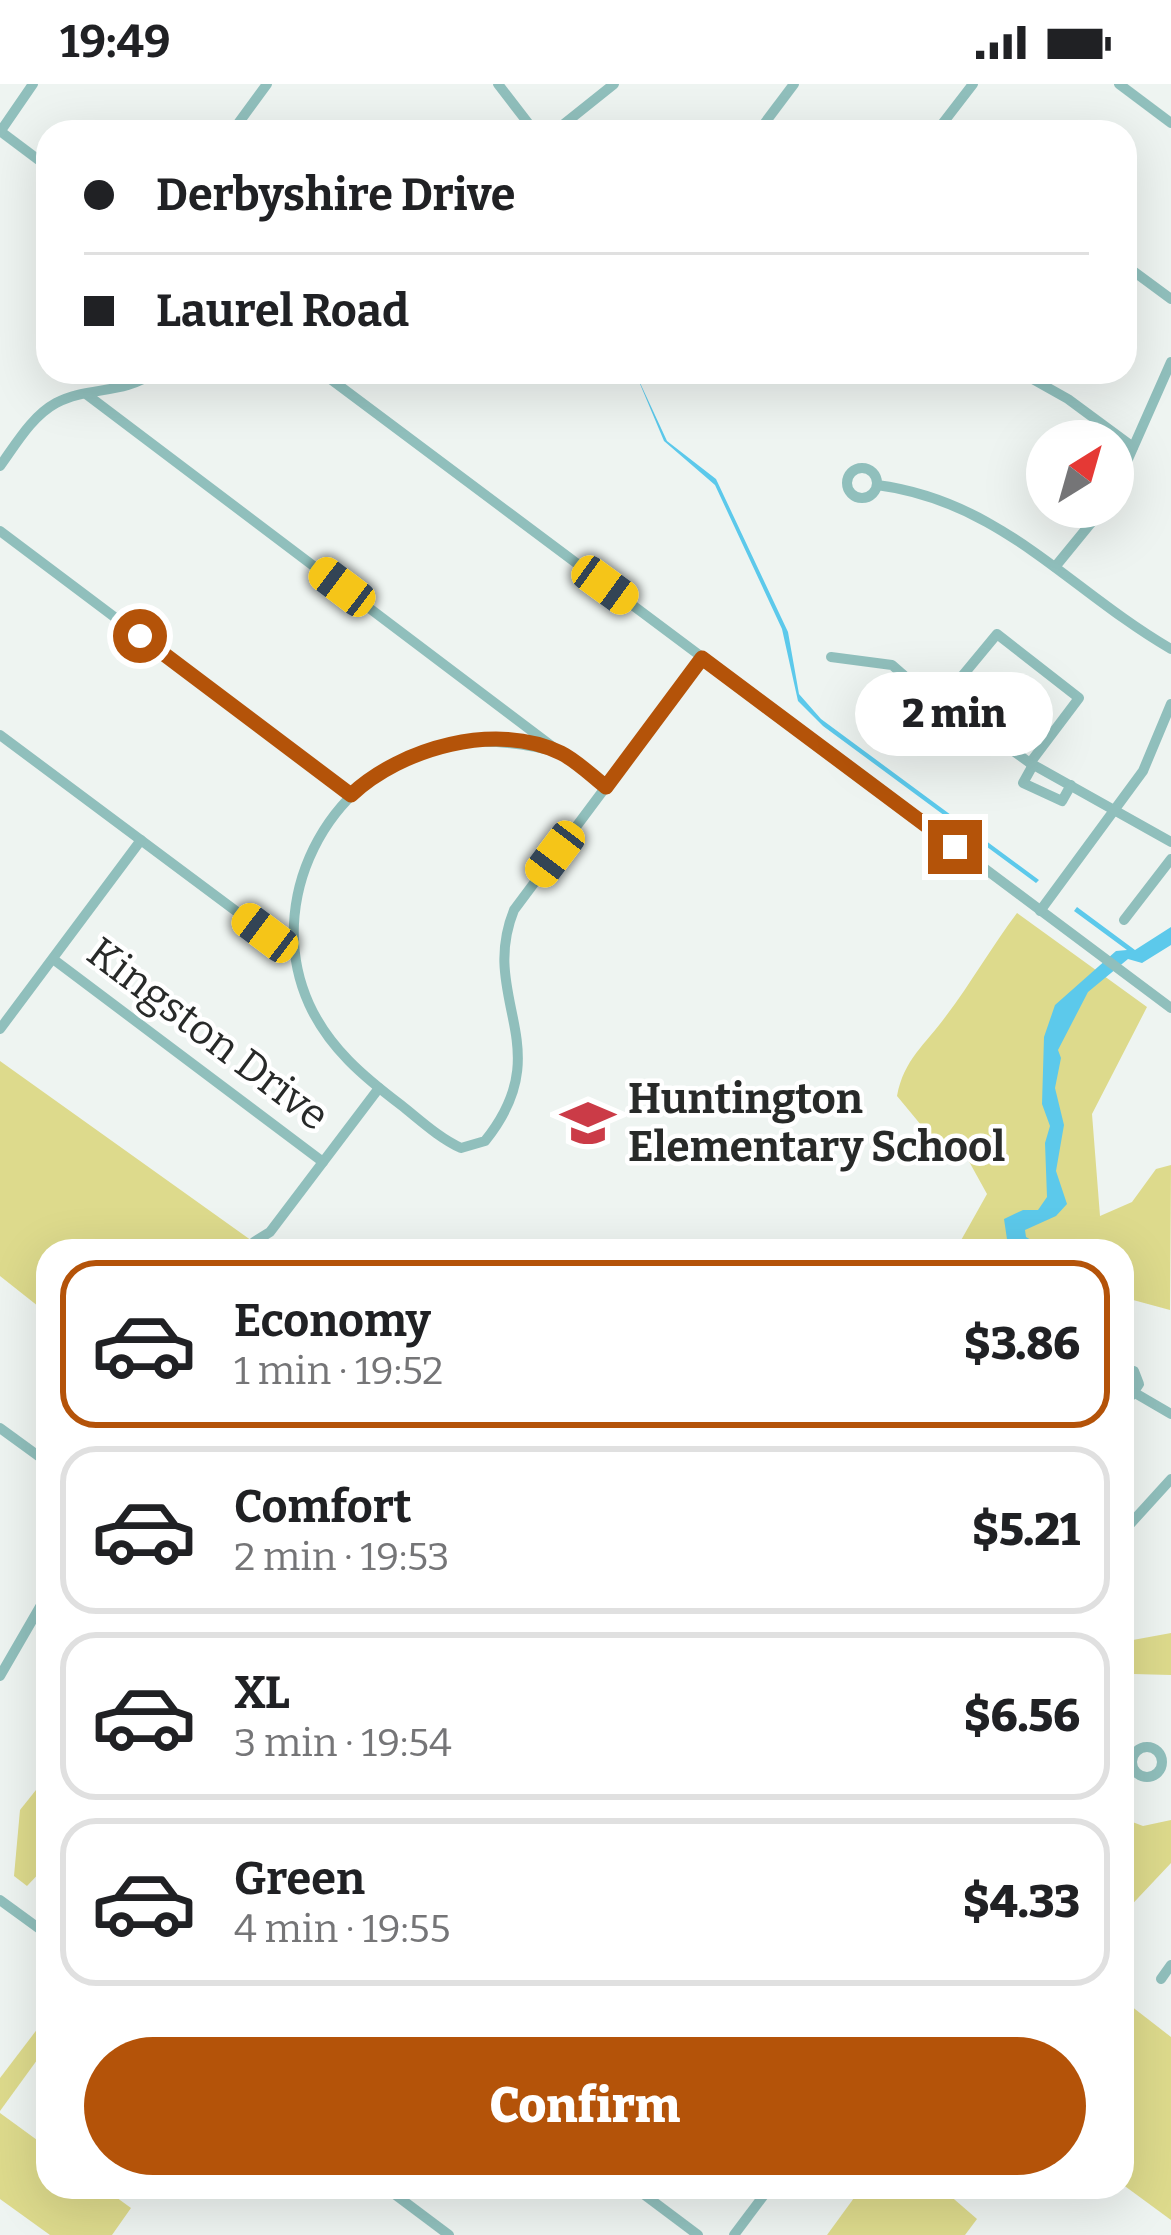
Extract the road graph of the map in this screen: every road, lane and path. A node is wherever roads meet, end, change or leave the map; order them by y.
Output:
1 (33, 84) edge
2 (267, 84) edge
3 (498, 84) edge
4 (614, 84) edge
5 (794, 84) edge
6 (973, 84) edge
7 (1118, 84) edge
8 (247, 120) edge
9 (526, 120) edge
10 (569, 120) edge
11 (767, 120) edge
12 (945, 120) edge
13 (1171, 123) edge
14 (0, 132) edge
15 (36, 158) edge
16 (1137, 275) edge
17 (1171, 299) edge
18 (1171, 362) edge
19 (134, 384) edge
20 (337, 384) edge
21 (1041, 384) edge
22 (86, 394) junction
23 (1096, 420) edge
24 (1134, 443) edge
25 (0, 466) edge
26 (877, 485) dead end
27 (1087, 528) edge
28 (0, 531) edge
29 (1055, 567) junction
30 (1171, 649) edge
31 (831, 657) dead end
32 (702, 658) junction
33 (923, 692) junction
34 (945, 700) junction
35 (1171, 704) edge
36 (935, 719) junction
37 (986, 731) junction
38 (2, 740) edge
39 (561, 753) junction
40 (1031, 764) junction
41 (1071, 785) junction
42 (606, 787) junction
43 (351, 795) junction
44 (1114, 812) junction
45 (141, 840) junction
46 (1171, 842) edge
47 (1171, 859) edge
48 (1040, 910) junction
49 (1124, 920) dead end
50 (296, 956) junction
51 (53, 959) junction
52 (1171, 1008) edge
53 (0, 1029) edge
54 (379, 1088) junction
55 (323, 1162) junction
56 (259, 1239) edge
57 (1134, 1397) edge
58 (1171, 1414) edge
59 (5, 1432) edge
60 (36, 1454) edge
61 (1171, 1479) edge
62 (1134, 1520) edge
63 (36, 1614) edge
64 (0, 1676) edge
65 (0, 1900) edge
66 (36, 1926) edge
67 (1171, 1965) edge
68 (1161, 1979) dead end
69 (400, 2199) edge
70 (650, 2199) edge
71 (761, 2199) edge
72 (445, 2234) edge
73 (698, 2235) edge
74 (734, 2235) edge

1 - 14 street
2 - 8 street
3 - 9 street
4 - 10 street
5 - 11 street
6 - 12 street
7 - 13 street
14 - 15 street
16 - 17 street
18 - 24 street
19 - 22 street
20 - 32 street
21 - 23 street
22 - 25 street
22 - 39 street
26 - 29 street
27 - 29 street
28 - 43 street
29 - 30 street
31 - 33 street
32 - 42 street
32 - 48 street
33 - 34 street
33 - 36 street
34 - 36 street
34 - 37 street
34 - 40 street
35 - 44 street
36 - 37 street
37 - 40 street
38 - 45 street
39 - 42 street
39 - 43 street
40 - 41 street
40 - 41 street
41 - 44 street
42 - 54 street
43 - 50 street
44 - 46 street
44 - 48 street
45 - 50 street
45 - 51 street
47 - 49 street
48 - 52 street
50 - 54 street
51 - 53 street
51 - 55 street, Kingston Drive
54 - 55 street
55 - 56 street
57 - 58 street
59 - 60 street
61 - 62 street
63 - 64 street
65 - 66 street
67 - 68 street
69 - 72 street
70 - 73 street
71 - 74 street

